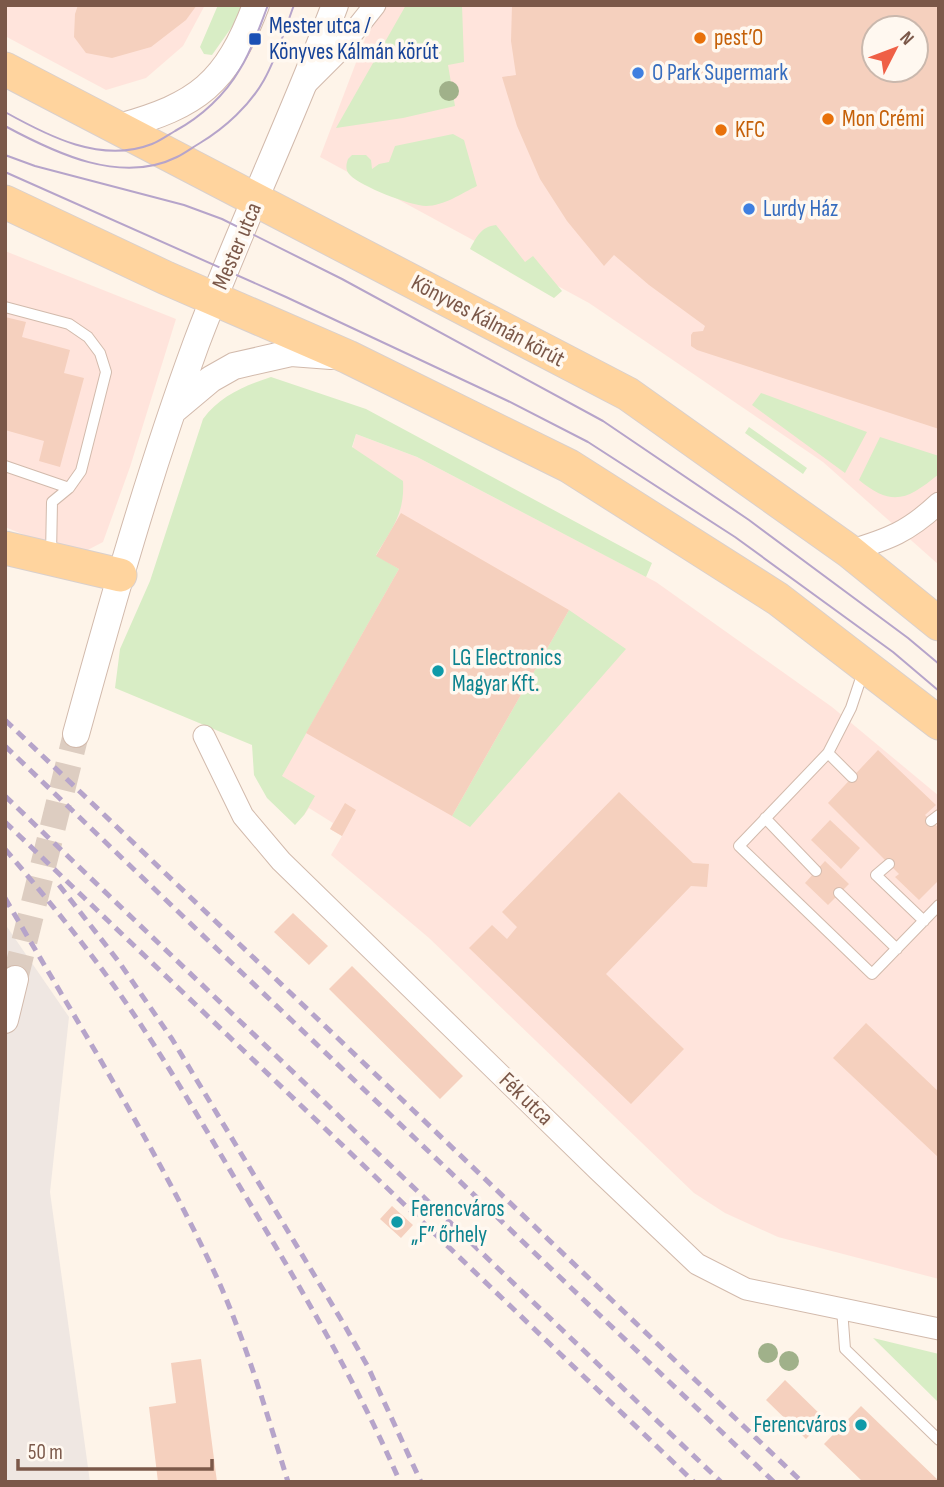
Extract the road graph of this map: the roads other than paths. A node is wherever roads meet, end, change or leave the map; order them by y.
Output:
1 (256, 5) edge
2 (335, 5) edge
3 (375, 5) edge
4 (5, 69) edge
5 (305, 85) junction
6 (119, 127) junction
7 (257, 199) junction
8 (5, 202) edge
9 (5, 212) edge
10 (48, 223) junction
11 (214, 299) junction
12 (5, 307) edge
13 (348, 357) junction
14 (174, 410) junction
15 (5, 466) edge
16 (69, 488) junction
17 (939, 503) edge
18 (5, 548) edge
19 (849, 551) junction
20 (51, 560) junction
21 (120, 575) junction
22 (939, 624) edge
23 (865, 665) junction
24 (939, 723) edge
25 (76, 734) tunnel mouth
26 (204, 736) dead end
27 (828, 753) junction
28 (852, 777) dead end
29 (765, 818) junction
30 (889, 864) dead end
31 (816, 871) dead end
32 (839, 893) dead end
33 (939, 905) edge
34 (924, 921) junction
35 (897, 948) junction
36 (15, 979) tunnel mouth
37 (5, 1020) edge
38 (842, 1308) junction
39 (939, 1329) edge
40 (939, 1440) edge

1 - 6 street
2 - 5 street, Mester utca
3 - 5 street, Mester utca
4 - 6 main road, Könyves Kálmán körút
5 - 7 street, Mester utca
6 - 7 main road, Könyves Kálmán körút
7 - 11 street, Mester utca
7 - 19 main road, Könyves Kálmán körút
8 - 10 main road
9 - 10 main road
10 - 11 main road
11 - 13 main road
11 - 14 street, Mester utca
12 - 16 lane
13 - 14 street
13 - 23 main road
14 - 21 street, Mester utca
15 - 16 lane
16 - 20 lane
17 - 19 street
18 - 20 main road
19 - 22 main road, Könyves Kálmán körút
20 - 21 main road
21 - 25 street, Mester utca
23 - 24 main road
23 - 27 lane
26 - 38 street, Fék utca
27 - 28 lane
27 - 29 lane
29 - 31 lane
29 - 35 lane
30 - 34 lane
32 - 35 lane
33 - 34 lane
34 - 35 lane
36 - 37 street
38 - 39 street, Fék utca
38 - 40 lane

